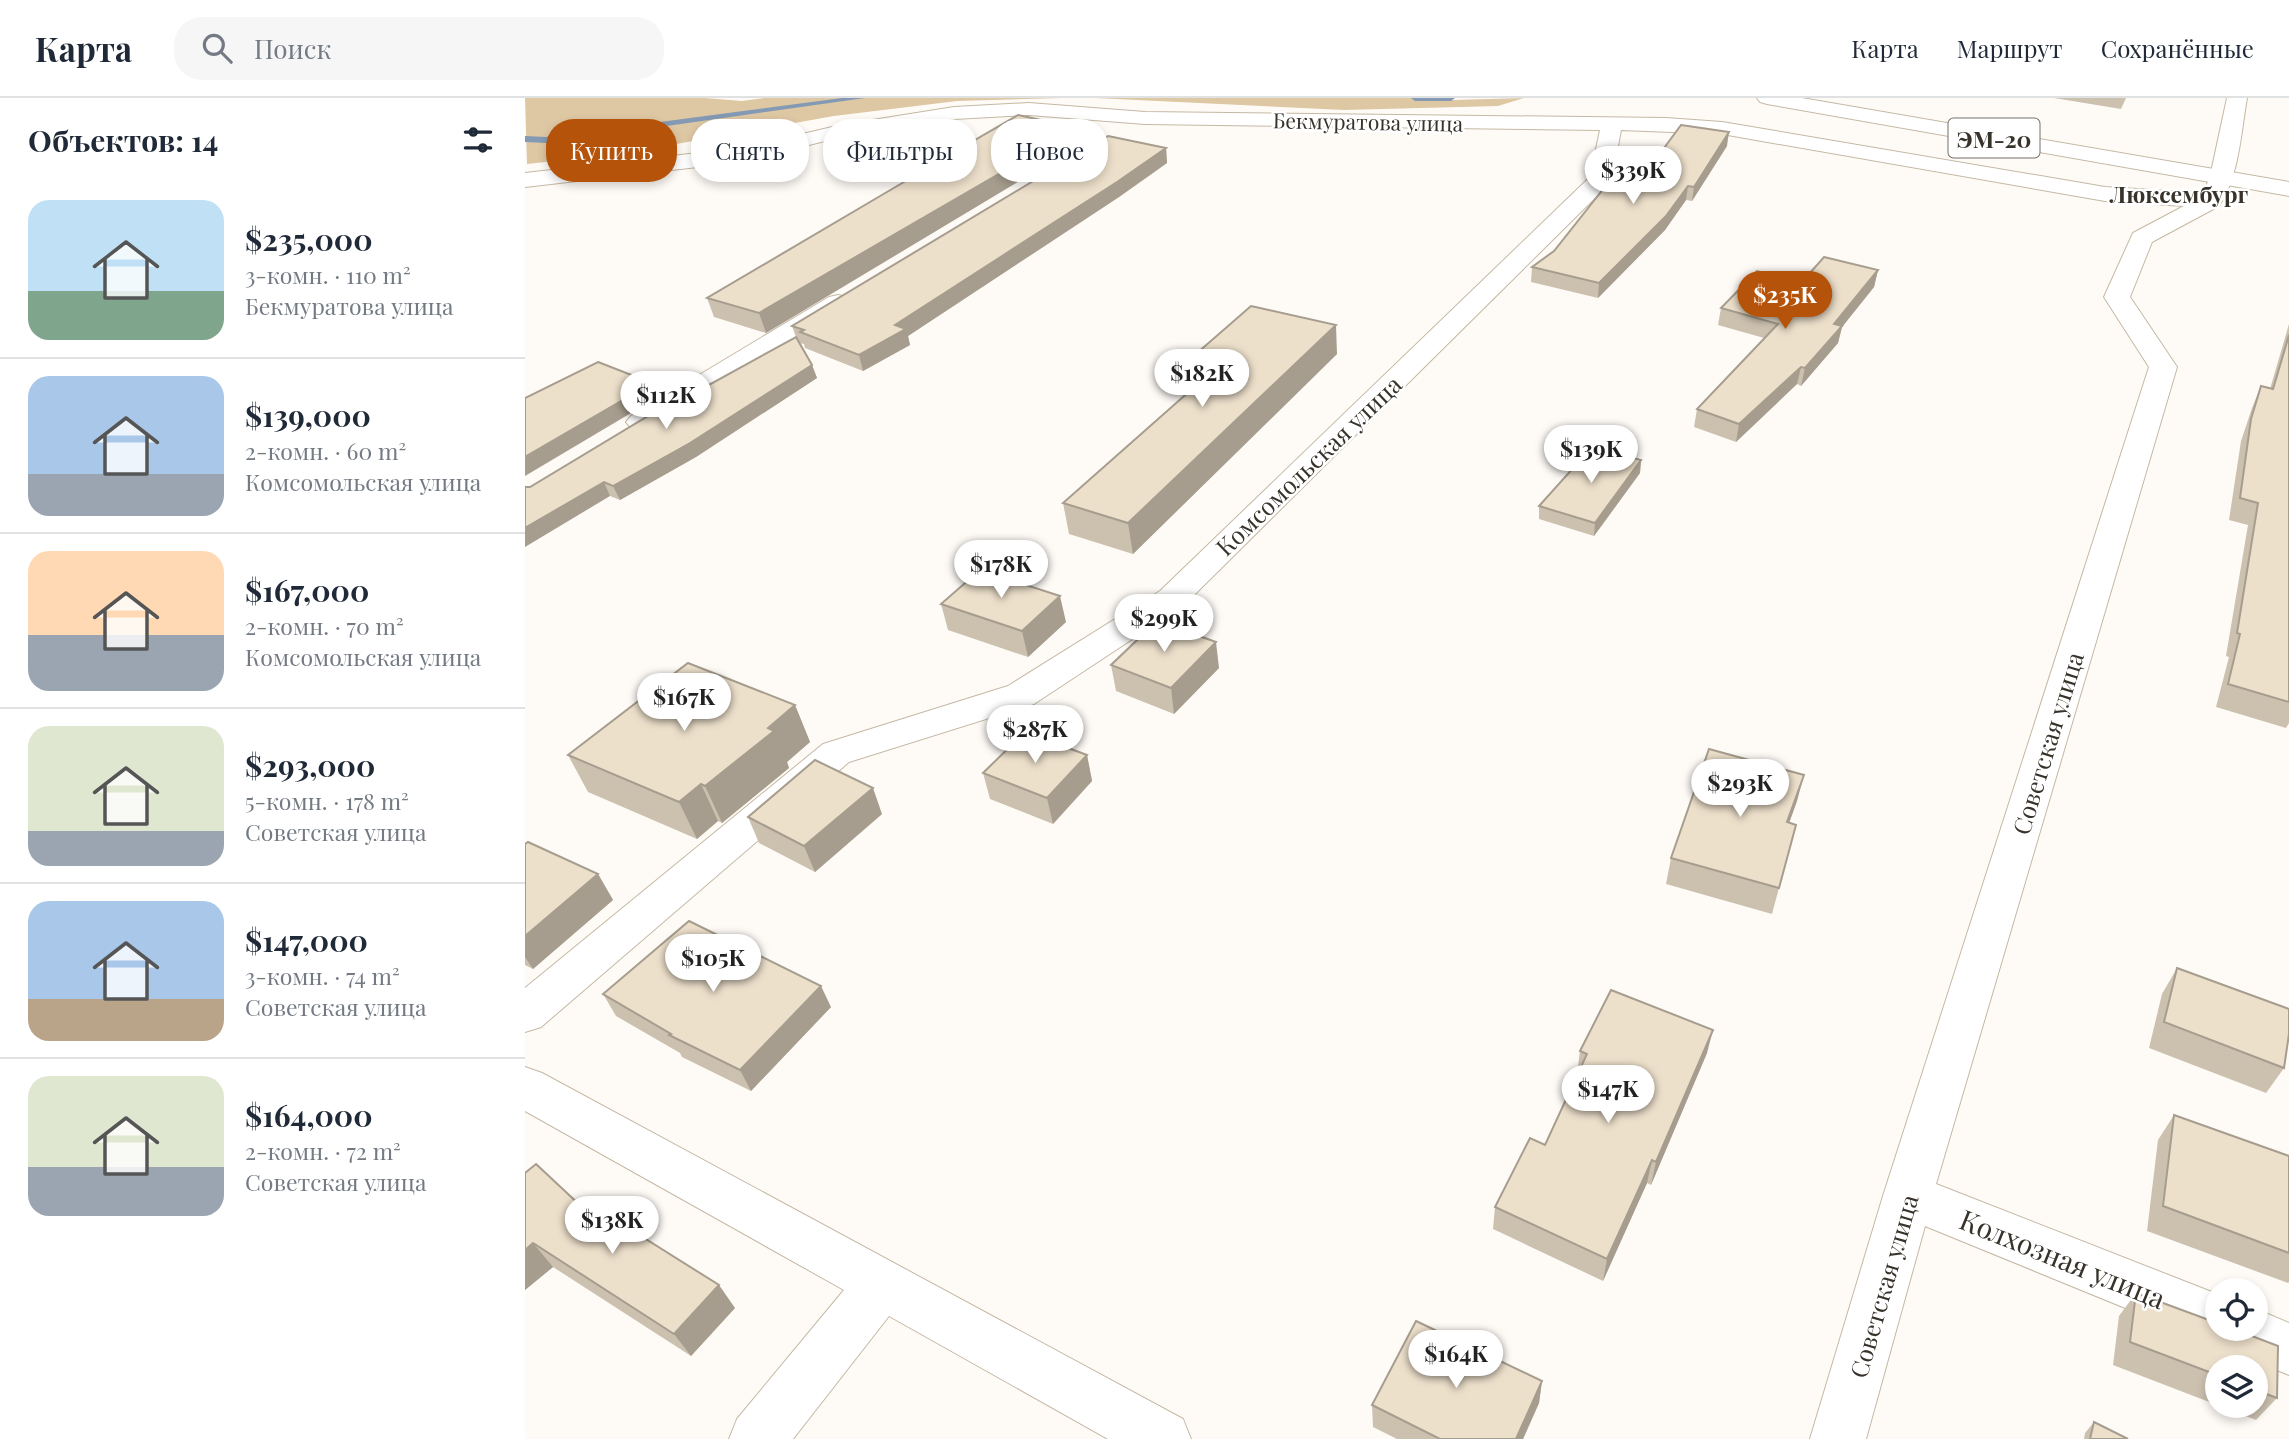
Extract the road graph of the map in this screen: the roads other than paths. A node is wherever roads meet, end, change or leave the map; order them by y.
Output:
1 (1767, 98) edge
2 (2237, 98) edge
3 (1145, 118) junction
4 (1612, 124) junction
5 (1109, 140) edge
6 (525, 180) edge
7 (2216, 189) junction
8 (2289, 189) edge
9 (859, 290) edge
10 (620, 434) edge
11 (525, 1014) edge
12 (525, 1087) edge
13 (1908, 1196) junction
14 (883, 1283) junction
15 (2205, 1315) edge
16 (2268, 1340) edge
17 (2289, 1349) edge
18 (1131, 1432) edge
19 (757, 1439) edge
20 (1838, 1439) edge

1 - 7 street, ЭМ-20
2 - 7 street
3 - 4 street, Бекмуратова улица
3 - 5 street
3 - 6 street, Бекмуратова улица
4 - 7 street, Бекмуратова улица
4 - 11 street, Комсомольская улица
7 - 8 street, ЭМ-20
7 - 13 street, Советская улица
9 - 10 street
12 - 14 street
13 - 15 street, Колхозная улица
13 - 20 street, Советская улица
14 - 18 street
14 - 19 street
16 - 17 street

